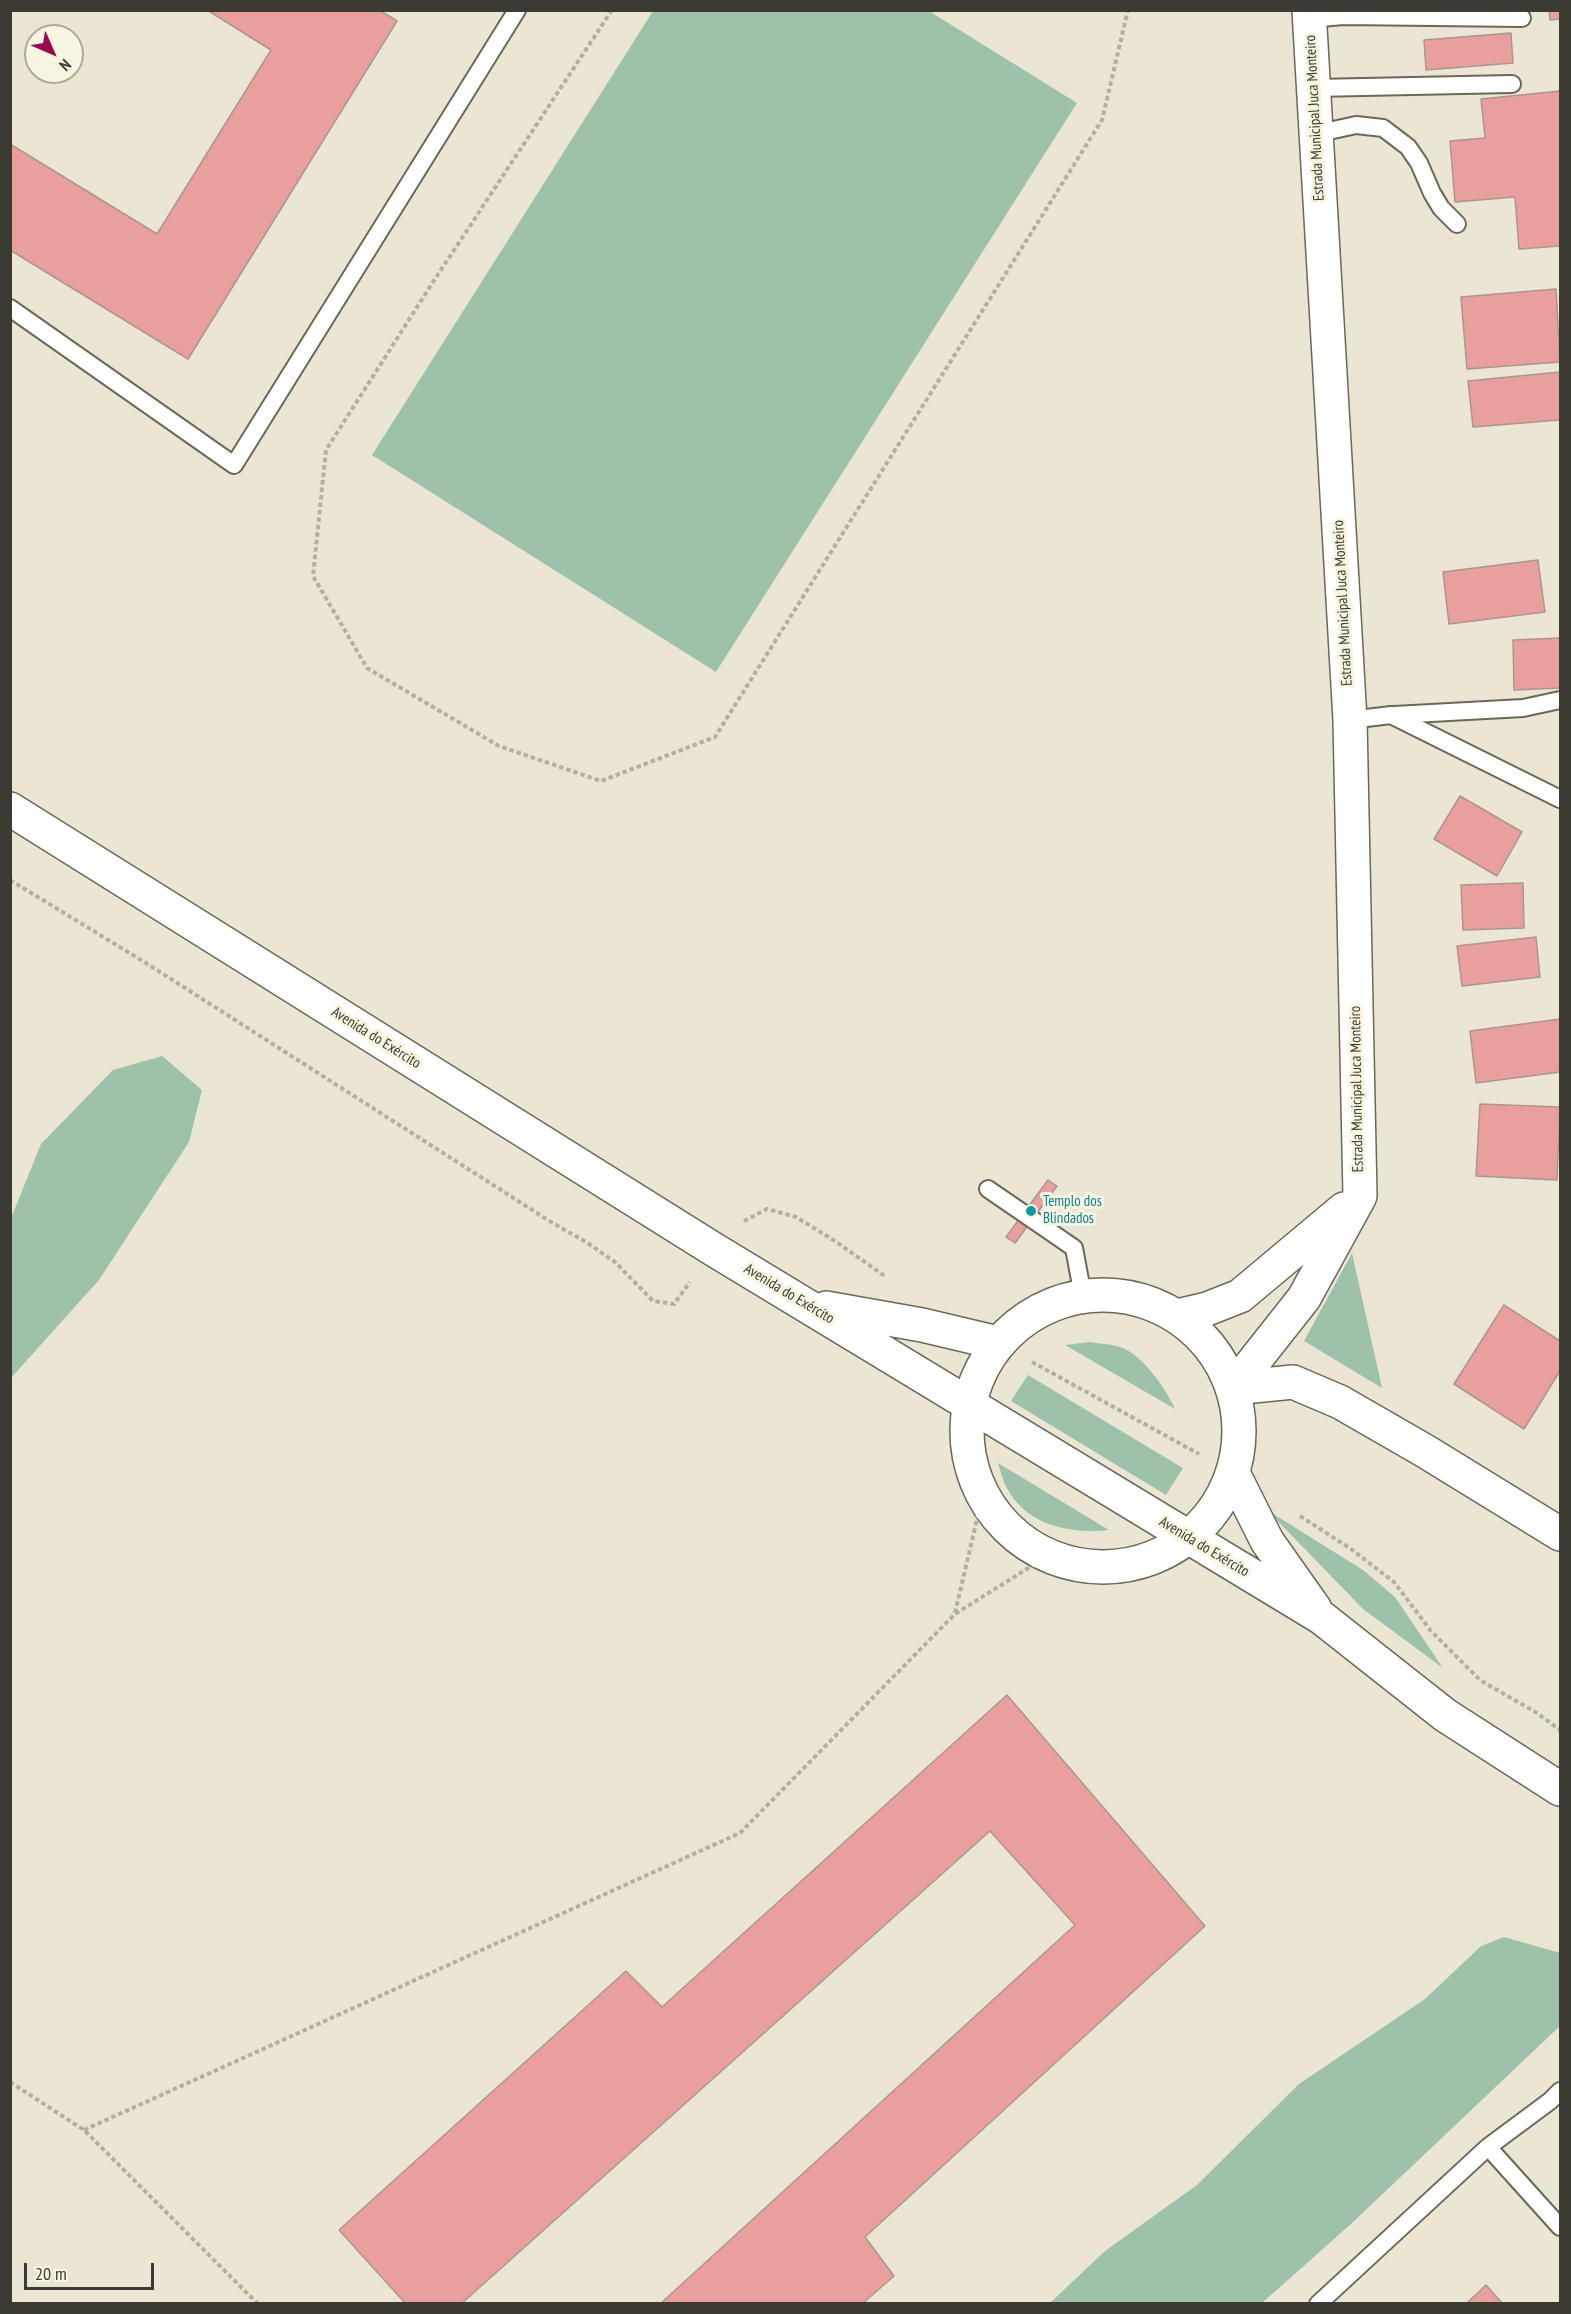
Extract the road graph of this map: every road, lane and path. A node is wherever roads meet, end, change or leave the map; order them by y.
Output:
1 (517, 10) edge
2 (612, 10) edge
3 (1128, 10) edge
4 (1309, 15) edge
5 (1522, 18) dead end
6 (1512, 84) dead end
7 (1314, 88) junction
8 (1315, 134) junction
9 (1457, 224) dead end
10 (14, 315) edge
11 (1560, 700) edge
12 (1391, 715) junction
13 (1350, 720) junction
14 (1560, 799) edge
15 (10, 809) edge
16 (988, 1189) dead end
17 (1359, 1196) junction
18 (1083, 1296) junction
19 (809, 1305) junction
20 (1177, 1316) junction
21 (998, 1343) junction
22 (1233, 1388) junction
23 (969, 1404) junction
24 (1233, 1473) junction
25 (982, 1498) junction
26 (1560, 1534) edge
27 (1184, 1535) junction
28 (1046, 1557) junction
29 (955, 1614) junction
30 (1322, 1618) junction
31 (1560, 1789) edge
32 (10, 2082) edge
33 (1557, 2102) edge
34 (84, 2130) junction
35 (1488, 2147) junction
36 (1560, 2227) edge
37 (258, 2304) edge
38 (1318, 2304) edge

1 - 10 lane
2 - 3 path
4 - 5 lane
4 - 7 street, Estrada Municipal Juca Monteiro
6 - 7 lane
7 - 8 street, Estrada Municipal Juca Monteiro
8 - 9 lane
8 - 13 street, Estrada Municipal Juca Monteiro
11 - 12 lane
12 - 13 lane
12 - 14 lane
13 - 17 street, Estrada Municipal Juca Monteiro
15 - 19 street, Avenida do Exército
16 - 18 lane
17 - 20 street
17 - 22 street
18 - 20 street
18 - 21 street
19 - 21 street
19 - 23 street, Avenida do Exército
20 - 22 street
21 - 23 street
22 - 24 street
22 - 26 street
23 - 25 street
23 - 27 street, Avenida do Exército
24 - 27 street
24 - 30 street
25 - 28 street
25 - 29 path
27 - 28 street
27 - 30 street, Avenida do Exército
28 - 29 path
29 - 34 path
30 - 31 street, Avenida do Exército
32 - 34 path
33 - 35 lane
34 - 37 path
35 - 36 lane
35 - 38 lane

